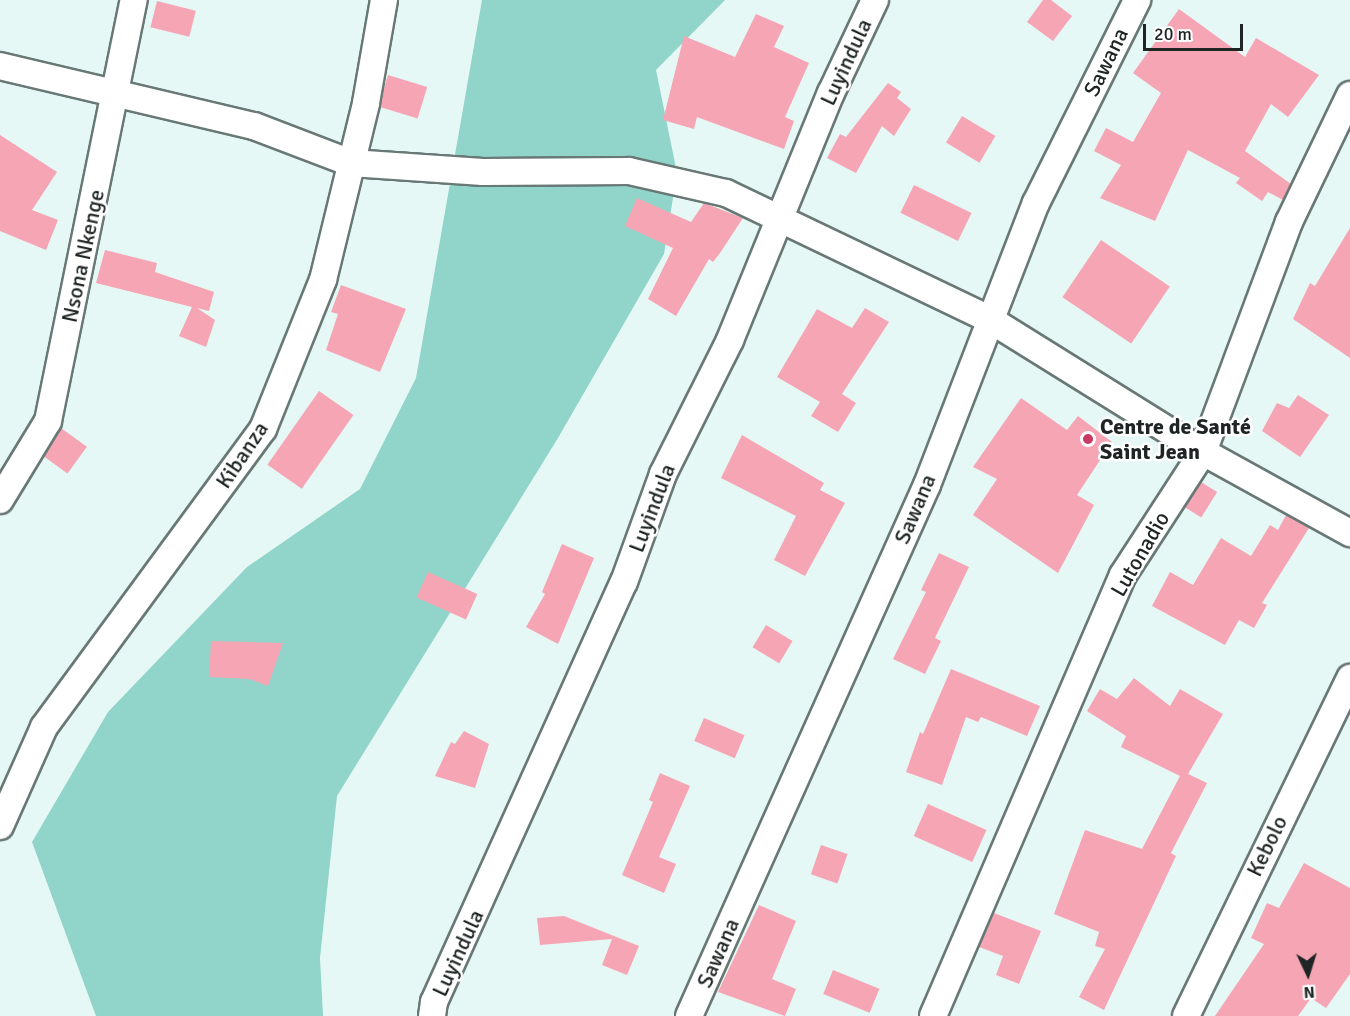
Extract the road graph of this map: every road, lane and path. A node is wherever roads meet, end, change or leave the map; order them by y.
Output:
1 (134, 0) edge
2 (384, 0) edge
3 (875, 0) edge
4 (1137, 0) edge
5 (0, 66) edge
6 (1350, 95) edge
7 (116, 96) junction
8 (351, 163) junction
9 (779, 219) junction
10 (989, 320) junction
11 (1203, 452) junction
12 (0, 500) edge
13 (1350, 533) edge
14 (1350, 678) edge
15 (0, 826) edge
16 (432, 1016) edge
17 (689, 1016) edge
18 (933, 1016) edge
19 (1186, 1016) edge

1 - 7 street, Nsona Nkenge
2 - 8 street, Kibanza
3 - 9 street, Luyindula
4 - 10 street, Sawana
5 - 7 street
6 - 11 street, Lutonadio
7 - 8 street
7 - 12 street, Nsona Nkenge
8 - 9 street
8 - 15 street, Kibanza
9 - 10 street
9 - 16 street, Luyindula
10 - 11 street
10 - 17 street, Sawana
11 - 13 street
11 - 18 street, Lutonadio
14 - 19 street, Kebolo

